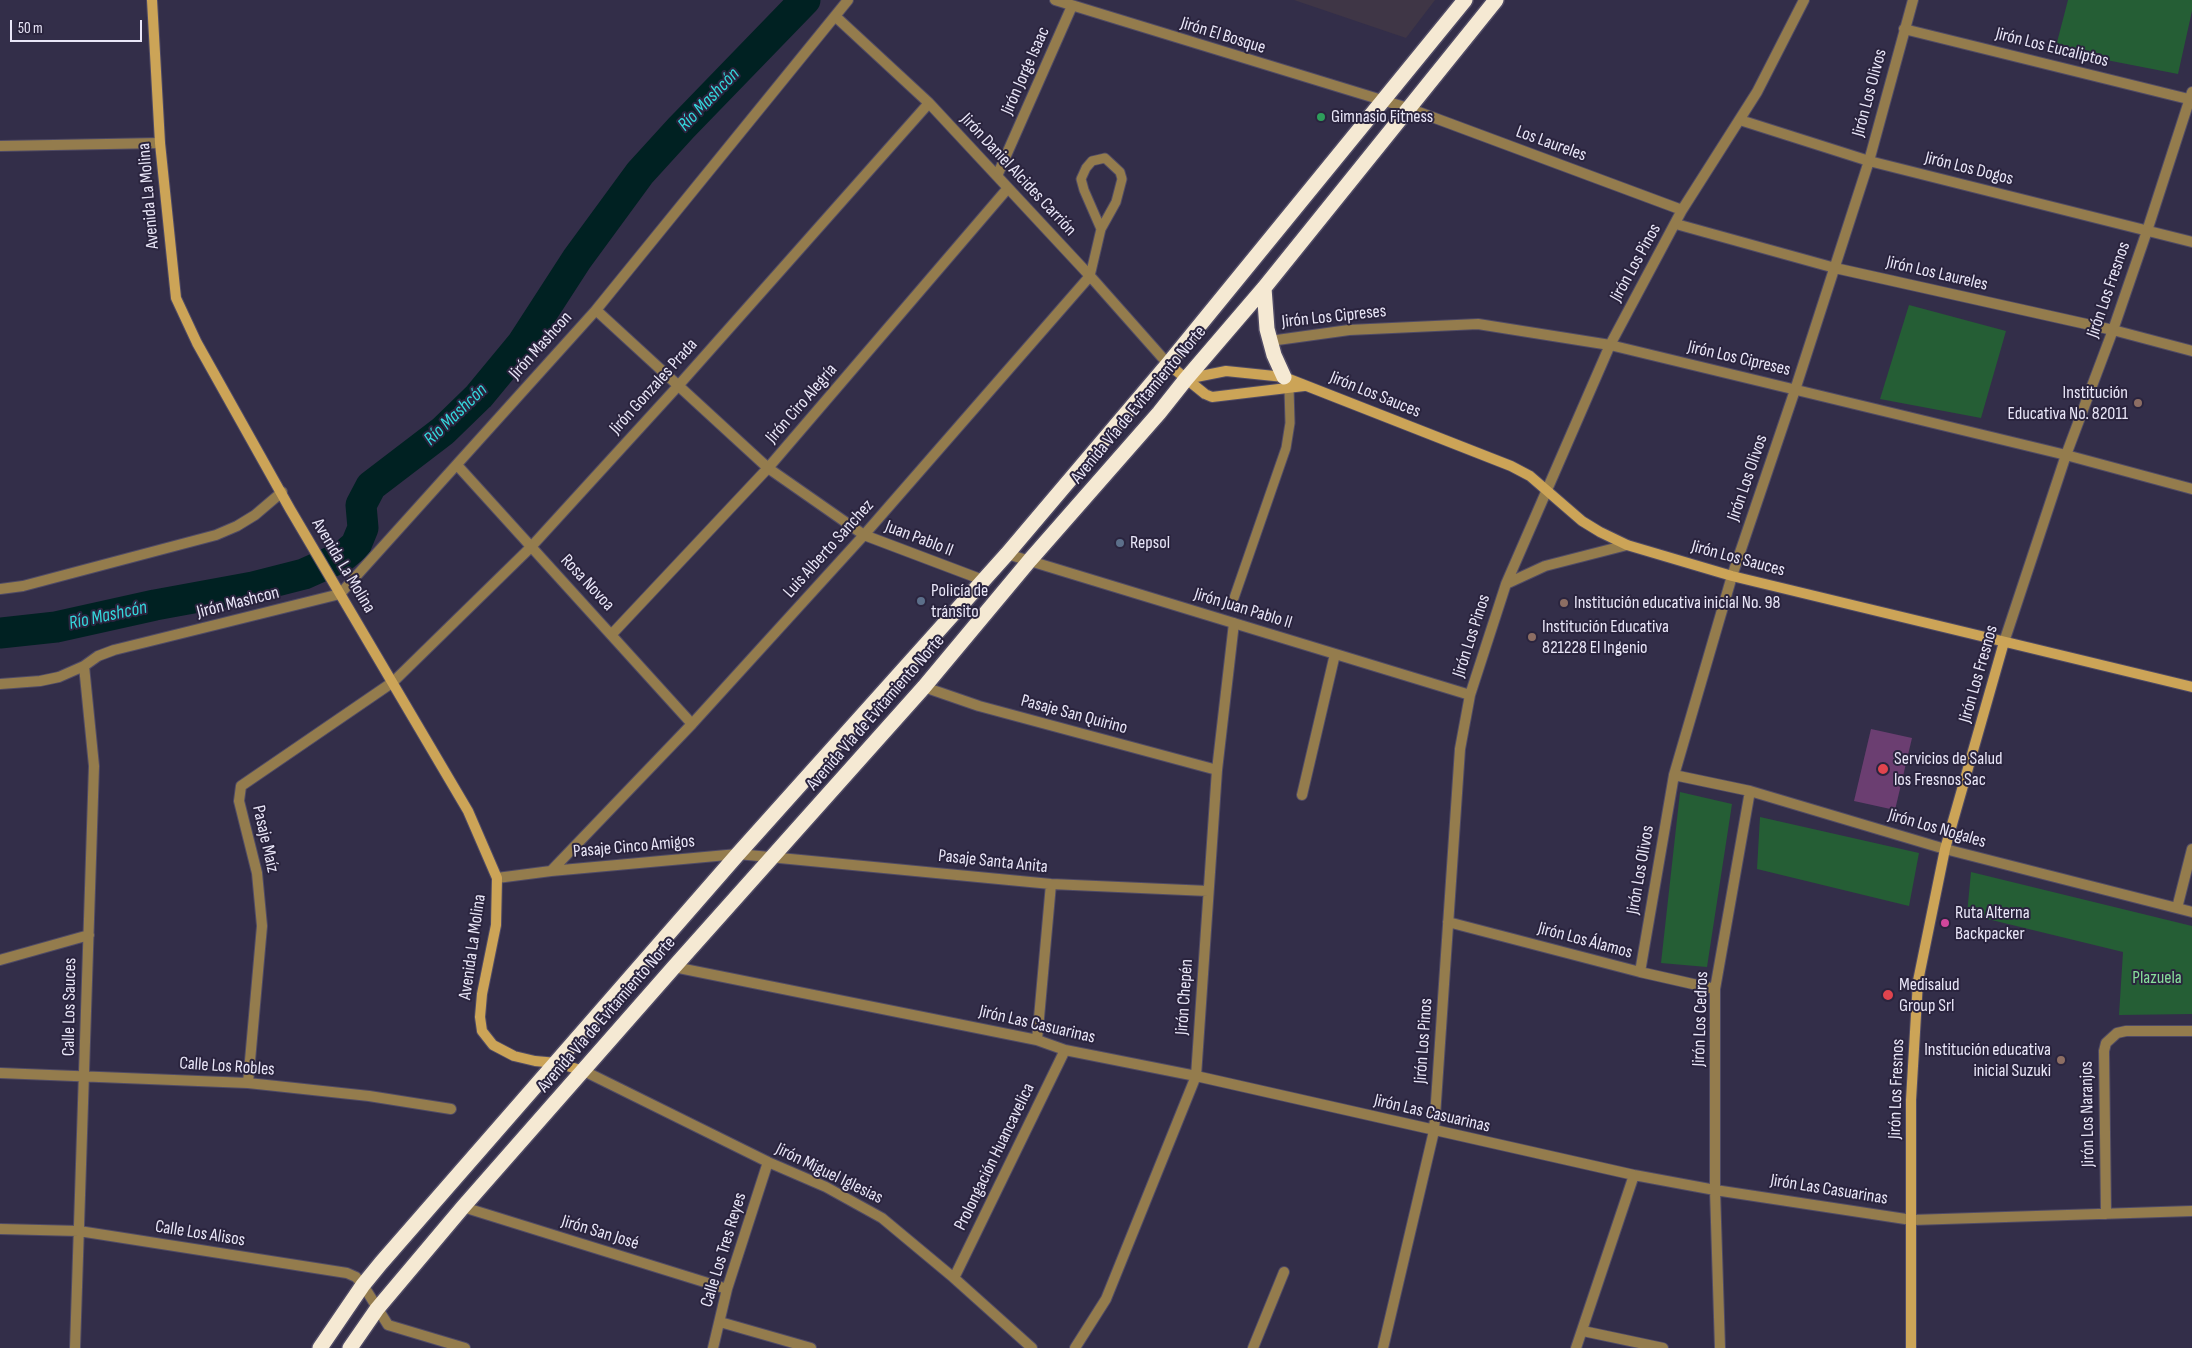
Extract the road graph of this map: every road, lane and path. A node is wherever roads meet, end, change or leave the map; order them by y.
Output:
1 (152, 0) edge
2 (848, 0) edge
3 (1055, 0) edge
4 (1465, 0) edge
5 (1496, 0) edge
6 (1804, 0) edge
7 (1913, 0) edge
8 (1072, 6) junction
9 (835, 16) junction
10 (1904, 29) junction
11 (2191, 97) edge
12 (1383, 102) junction
13 (929, 103) junction
14 (1408, 108) junction
15 (1740, 120) junction
16 (160, 143) junction
17 (0, 146) edge
18 (1869, 161) junction
19 (1325, 172) junction
20 (997, 176) junction
21 (1346, 186) junction
22 (1008, 188) junction
23 (1682, 210) junction
24 (1676, 224) junction
25 (1101, 229) junction
26 (2147, 231) junction
27 (2192, 242) edge
28 (1835, 268) junction
29 (1090, 276) junction
30 (1264, 288) junction
31 (596, 310) junction
32 (2113, 330) junction
33 (1270, 341) junction
34 (1610, 345) junction
35 (2192, 351) edge
36 (1168, 364) junction
37 (1186, 379) junction
38 (1287, 382) junction
39 (678, 386) junction
40 (1795, 390) junction
41 (2066, 455) junction
42 (457, 465) junction
43 (768, 468) junction
44 (2192, 488) edge
45 (1548, 490) junction
46 (282, 492) junction
47 (864, 535) junction
48 (1627, 545) junction
49 (531, 547) junction
50 (1007, 554) junction
51 (1030, 560) junction
52 (1732, 576) junction
53 (983, 580) junction
54 (1506, 584) junction
55 (0, 588) edge
56 (340, 594) junction
57 (1234, 598) dead end
58 (1234, 623) junction
59 (612, 634) junction
60 (2004, 642) junction
61 (1335, 654) junction
62 (84, 666) junction
63 (392, 682) junction
64 (0, 684) edge
65 (924, 687) junction
66 (2192, 687) edge
67 (1470, 695) junction
68 (692, 724) junction
69 (1217, 770) junction
70 (1674, 775) junction
71 (1750, 791) junction
72 (1302, 795) dead end
73 (2192, 848) edge
74 (1945, 849) junction
75 (738, 854) junction
76 (775, 856) junction
77 (551, 871) junction
78 (498, 878) junction
79 (1051, 884) junction
80 (1208, 891) junction
81 (2177, 908) junction
82 (2192, 912) edge
83 (1448, 922) junction
84 (88, 935) junction
85 (0, 960) edge
86 (674, 967) junction
87 (1640, 972) junction
88 (1715, 990) junction
89 (2192, 1031) edge
90 (1036, 1040) junction
91 (1066, 1050) junction
92 (557, 1063) junction
93 (584, 1071) junction
94 (0, 1073) edge
95 (85, 1076) junction
96 (1196, 1076) junction
97 (248, 1083) junction
98 (451, 1109) dead end
99 (1434, 1131) junction
100 (768, 1162) junction
101 (1634, 1175) junction
102 (1715, 1190) junction
103 (463, 1207) junction
104 (2192, 1211) edge
105 (2106, 1214) junction
106 (1912, 1220) junction
107 (0, 1229) edge
108 (79, 1230) junction
109 (1284, 1272) dead end
110 (954, 1278) junction
111 (363, 1285) junction
112 (727, 1289) junction
113 (377, 1309) junction
114 (720, 1322) junction
115 (1583, 1330) junction
116 (792, 1345) edge
117 (75, 1348) edge
118 (320, 1348) edge
119 (350, 1348) edge
120 (465, 1348) edge
121 (713, 1348) edge
122 (811, 1348) edge
123 (1032, 1348) edge
124 (1075, 1348) edge
125 (1253, 1348) edge
126 (1383, 1348) edge
127 (1576, 1348) edge
128 (1663, 1348) edge
129 (1720, 1348) edge
130 (1911, 1348) edge

1 - 16 street, Avenida La Molina
2 - 9 street, Jirón Mashcon
3 - 8 street, Jirón El Bosque
4 - 12 highway, Avenida Vía de Evitamiento Norte
5 - 14 highway, Avenida Vía de Evitamiento Norte
6 - 15 street, Jirón Los Pinos
7 - 10 street, Jirón Los Olivos
8 - 12 street, Jirón El Bosque
8 - 20 street, Jirón Jorge Isaac
9 - 13 street, Jirón Daniel Alcides Carrión
9 - 31 street, Jirón Mashcon
10 - 11 street, Jirón Los Eucaliptos
10 - 18 street, Jirón Los Olivos
11 - 26 street, Jirón Los Fresnos
12 - 14 street, Jirón El Bosque
12 - 19 highway, Avenida Vía de Evitamiento Norte
13 - 20 street, Jirón Daniel Alcides Carrión
13 - 39 street, Jirón Gonzales Prada
14 - 21 highway, Avenida Vía de Evitamiento Norte
14 - 23 street, Los Laureles
15 - 18 street, Jirón Los Dogos
15 - 23 street, Jirón Los Pinos
16 - 17 street
16 - 46 street, Avenida La Molina
18 - 26 street, Jirón Los Dogos
18 - 28 street, Jirón Los Olivos
19 - 21 highway
19 - 36 highway, Avenida Vía de Evitamiento Norte
20 - 22 street, Jirón Daniel Alcides Carrión
21 - 30 highway, Avenida Vía de Evitamiento Norte
22 - 29 street, Jirón Daniel Alcides Carrión
22 - 43 street, Jirón Ciro Alegría
23 - 24 street, Jirón Los Pinos
24 - 28 street, Jirón Los Laureles
24 - 34 street, Jirón Los Pinos
25 - 25 lane, Luis Alberto Sanchez
25 - 29 lane, Luis Alberto Sanchez
26 - 27 street, Jirón Los Dogos
26 - 32 street, Jirón Los Fresnos
28 - 32 street, Jirón Los Laureles
28 - 40 street, Jirón Los Olivos
29 - 36 street, Jirón Daniel Alcides Carrión
29 - 47 street, Luis Alberto Sanchez
30 - 33 highway
30 - 37 highway, Avenida Vía de Evitamiento Norte
31 - 39 street, Juan Pablo II
31 - 42 street, Jirón Mashcon
32 - 35 street, Jirón Los Laureles
32 - 41 street, Jirón Los Fresnos
33 - 34 street, Jirón Los Cipreses
33 - 38 highway
34 - 40 street, Jirón Los Cipreses
34 - 45 street, Jirón Los Pinos
36 - 37 street
36 - 50 highway, Avenida Vía de Evitamiento Norte
37 - 38 street, Jirón Los Sauces
37 - 38 street, Jirón Los Sauces
37 - 51 highway, Avenida Vía de Evitamiento Norte
38 - 45 street, Jirón Los Sauces
38 - 57 lane
39 - 43 street, Juan Pablo II
39 - 49 street, Jirón Gonzales Prada
40 - 41 street, Jirón Los Cipreses
40 - 52 street, Jirón Los Olivos
41 - 44 street, Jirón Los Cipreses
41 - 60 street, Jirón Los Fresnos
42 - 49 street, Rosa Novoa
42 - 56 street, Jirón Mashcon
43 - 47 street, Juan Pablo II
43 - 59 street, Jirón Ciro Alegría
45 - 48 street, Jirón Los Sauces
45 - 54 street, Jirón Los Pinos
46 - 55 street
46 - 56 street, Avenida La Molina
47 - 53 street, Juan Pablo II
47 - 68 street, Luis Alberto Sanchez
48 - 52 street, Jirón Los Sauces
48 - 54 street
49 - 59 street, Rosa Novoa
49 - 63 street, Jirón Gonzales Prada
50 - 51 street, Jirón Juan Pablo II
50 - 53 highway, Avenida Vía de Evitamiento Norte
51 - 58 street, Jirón Juan Pablo II
51 - 65 highway, Avenida Vía de Evitamiento Norte
52 - 60 street, Jirón Los Sauces
52 - 70 street, Jirón Los Olivos
53 - 75 highway, Avenida Vía de Evitamiento Norte
54 - 67 street, Jirón Los Pinos
56 - 62 street, Jirón Mashcon
56 - 63 street, Avenida La Molina
58 - 61 street, Jirón Juan Pablo II
58 - 69 street, Jirón Chepén
59 - 68 street, Rosa Novoa
60 - 66 street, Jirón Los Sauces
60 - 74 street, Jirón Los Fresnos
61 - 67 street, Jirón Juan Pablo II
61 - 72 street
62 - 64 street, Jirón Mashcon
62 - 84 street, Calle Los Sauces
63 - 78 street, Avenida La Molina
63 - 97 street, Pasaje Maíz
65 - 69 street, Pasaje San Quirino
65 - 76 highway, Avenida Vía de Evitamiento Norte
67 - 83 street, Jirón Los Pinos
68 - 77 street, Luis Alberto Sanchez
69 - 80 street, Jirón Chepén
70 - 71 street, Jirón Los Nogales
70 - 87 street, Jirón Los Olivos
71 - 74 street, Jirón Los Nogales
71 - 88 street, Jirón Los Cedros
73 - 81 street
74 - 81 street, Jirón Los Nogales
74 - 106 street, Jirón Los Fresnos
75 - 76 street, Pasaje Cinco Amigos
75 - 77 street, Pasaje Cinco Amigos
75 - 92 highway, Avenida Vía de Evitamiento Norte
76 - 79 street, Pasaje Santa Anita
76 - 86 highway, Avenida Vía de Evitamiento Norte
77 - 78 street, Pasaje Cinco Amigos
78 - 92 street, Avenida La Molina
79 - 80 street, Pasaje Santa Anita
79 - 90 street
80 - 96 street, Jirón Chepén
81 - 82 street, Jirón Los Nogales
83 - 87 street, Jirón Los Álamos
83 - 99 street, Jirón Los Pinos
84 - 85 street
84 - 95 street, Calle Los Sauces
86 - 90 street, Jirón Las Casuarinas
86 - 93 highway, Avenida Vía de Evitamiento Norte
87 - 88 street, Jirón Los Álamos
88 - 102 street, Jirón Los Cedros
89 - 105 street, Jirón Los Naranjos
90 - 91 street, Jirón Las Casuarinas
91 - 96 street, Jirón Las Casuarinas
91 - 110 street, Prolongación Huancavelica
92 - 93 street, Avenida La Molina
92 - 111 highway, Avenida Vía de Evitamiento Norte
93 - 100 street, Jirón Miguel Iglesias
93 - 103 highway, Avenida Vía de Evitamiento Norte
94 - 95 street, Calle Los Robles
95 - 97 street, Calle Los Robles
95 - 108 street, Calle Los Sauces
96 - 99 street, Jirón Las Casuarinas
96 - 124 street, Jirón Chepén
97 - 98 street, Calle Los Robles
99 - 101 street, Jirón Las Casuarinas
99 - 126 street, Jirón Los Pinos
100 - 110 street, Jirón Miguel Iglesias
100 - 112 street, Calle Los Tres Reyes
101 - 102 street, Jirón Las Casuarinas
101 - 115 street
102 - 106 street, Jirón Las Casuarinas
102 - 129 street, Jirón Los Cedros
103 - 112 street, Jirón San José
103 - 113 highway, Avenida Vía de Evitamiento Norte
104 - 105 street, Jirón Las Casuarinas
105 - 106 street, Jirón Las Casuarinas
106 - 130 street, Jirón Los Fresnos
107 - 108 street, Calle Los Alisos
108 - 111 street, Calle Los Alisos
108 - 117 street, Calle Los Sauces
109 - 125 street
110 - 123 street, Jirón Miguel Iglesias
111 - 113 street
111 - 118 highway, Avenida Vía de Evitamiento Norte
112 - 114 street, Calle Los Tres Reyes
113 - 119 highway, Avenida Vía de Evitamiento Norte
113 - 120 street
114 - 116 street
114 - 121 street, Calle Los Tres Reyes
115 - 127 street
115 - 128 street
116 - 122 street

